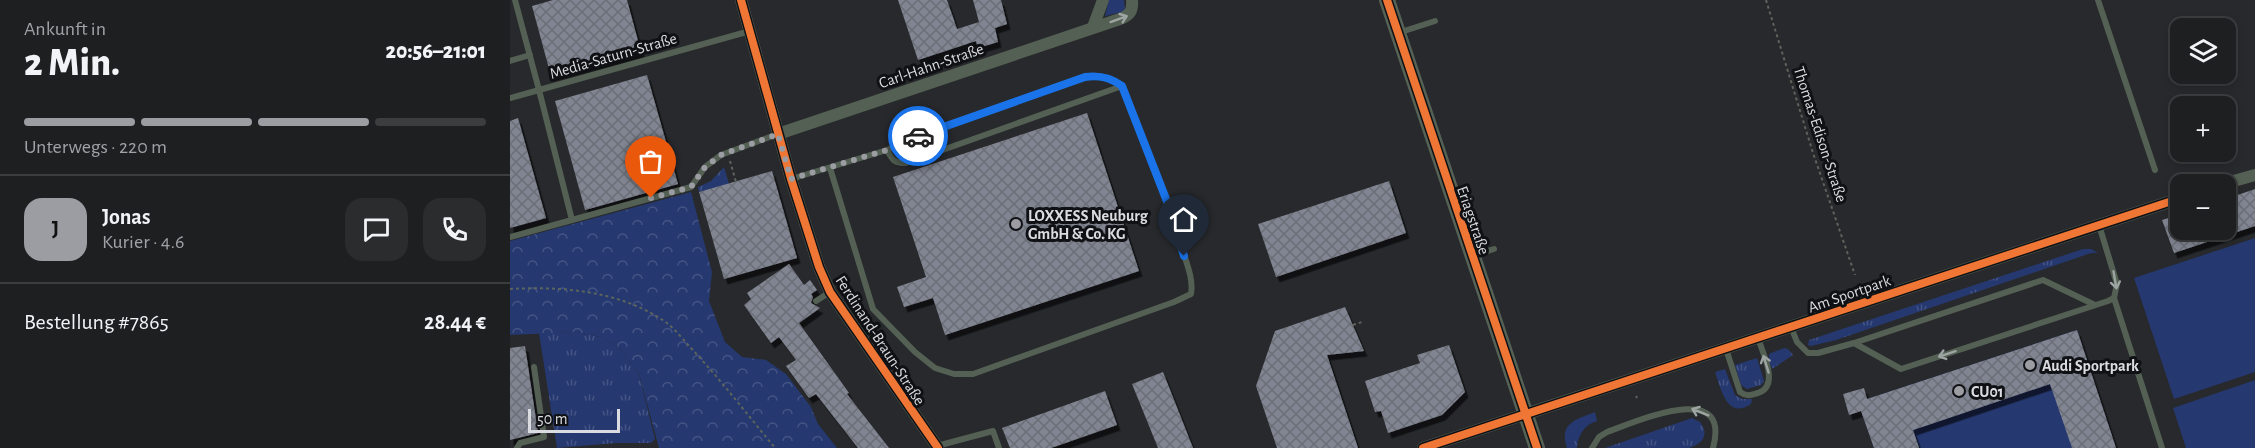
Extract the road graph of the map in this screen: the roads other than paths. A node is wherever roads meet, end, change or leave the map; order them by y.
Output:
1 (515, 0) edge
2 (741, 0) edge
3 (1102, 0) edge
4 (1132, 0) edge
5 (1387, 0) edge
6 (2098, 0) edge
7 (519, 16) junction
8 (510, 18) edge
9 (1435, 21) dead end
10 (1094, 27) junction
11 (750, 31) junction
12 (1398, 33) junction
13 (530, 55) junction
14 (510, 61) edge
15 (1122, 86) junction
16 (539, 90) junction
17 (510, 99) edge
18 (778, 134) junction
19 (887, 150) junction
20 (830, 168) junction
21 (2155, 170) dead end
22 (2255, 175) edge
23 (791, 179) junction
24 (2236, 180) edge
25 (2170, 201) edge
26 (572, 220) junction
27 (2098, 224) junction
28 (510, 237) edge
29 (1494, 249) dead end
30 (1472, 255) junction
31 (830, 292) junction
32 (2114, 298) junction
33 (816, 302) dead end
34 (2095, 305) junction
35 (1791, 327) junction
36 (1758, 338) junction
37 (1854, 343) junction
38 (1726, 349) junction
39 (534, 367) dead end
40 (1526, 415) junction
41 (1447, 444) edge
42 (937, 447) edge
43 (517, 448) edge
44 (999, 448) edge
45 (1424, 448) edge
46 (1537, 448) edge
47 (1592, 448) edge
48 (1713, 448) edge
49 (2162, 448) edge

1 - 7 lane, Media-Saturn-Straße
2 - 11 street, Ferdinand-Braun-Straße
3 - 10 street
10 -> 4 street, Carl-Hahn-Straße
5 - 12 street, Eriagstraße
6 - 21 lane
7 - 8 lane
7 - 13 lane, Media-Saturn-Straße
9 - 12 lane
10 - 18 street, Carl-Hahn-Straße
11 - 16 lane, Media-Saturn-Straße
11 - 18 street, Ferdinand-Braun-Straße
12 - 30 street, Eriagstraße
13 - 14 lane
13 - 16 lane, Media-Saturn-Straße
15 - 19 lane
15 - 19 lane
15 - 20 lane
16 - 17 lane
16 - 26 lane
18 - 23 street, Ferdinand-Braun-Straße
18 - 26 lane
19 - 20 lane
20 - 23 lane
22 - 24 street
23 - 31 street, Ferdinand-Braun-Straße
25 - 27 street, Am Sportpark
26 - 28 lane
27 -> 32 lane
27 - 35 street, Am Sportpark
29 - 30 lane
30 - 40 street, Eriagstraße
31 - 33 lane
31 - 42 street, Ferdinand-Braun-Straße
32 - 34 lane
32 - 49 lane
34 - 37 lane
34 -> 37 lane
35 - 36 street, Am Sportpark
35 - 37 lane
36 - 38 street, Am Sportpark
38 -> 36 lane
38 - 40 street, Am Sportpark
39 - 43 lane
40 - 41 street
40 - 46 street, Eriagstraße
41 - 45 street
42 - 44 lane
48 -> 47 lane

